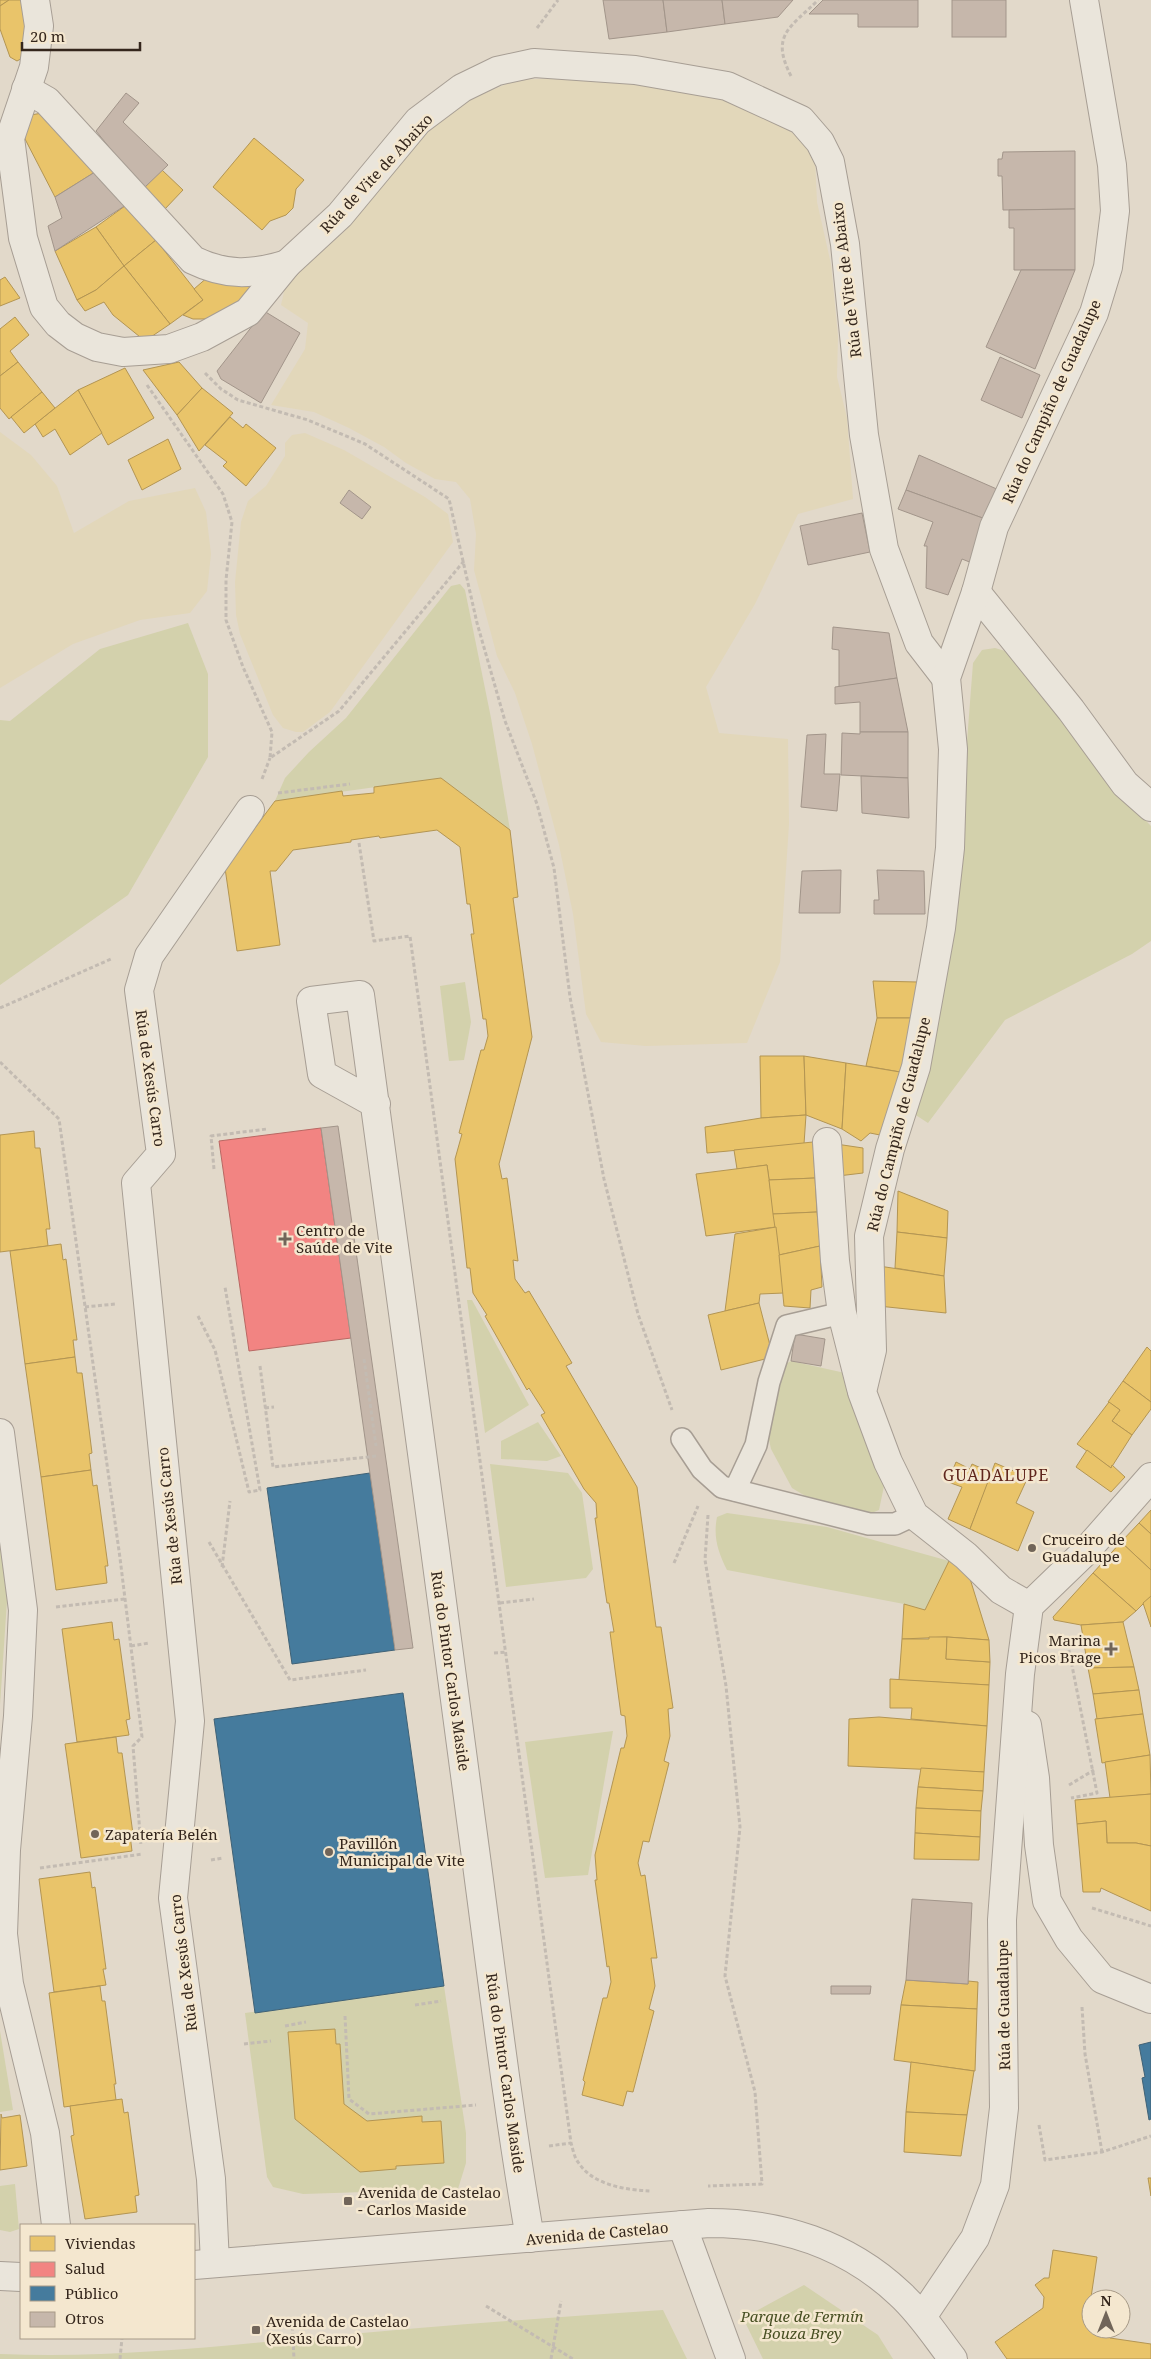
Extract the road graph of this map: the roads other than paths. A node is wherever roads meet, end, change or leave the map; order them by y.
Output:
1 (35, 0) edge
2 (1084, 0) edge
3 (26, 90) junction
4 (0, 216) edge
5 (287, 264) junction
6 (31, 265) junction
7 (976, 592) junction
8 (946, 678) junction
9 (1151, 807) edge
10 (250, 810) road end
11 (376, 1104) dead end
12 (827, 1142) dead end
13 (842, 1313) junction
14 (862, 1392) junction
15 (0, 1433) edge
16 (682, 1439) road end
17 (1151, 1477) edge
18 (735, 1490) junction
19 (914, 1515) junction
20 (1030, 1606) junction
21 (1020, 1674) junction
22 (1151, 1999) edge
23 (56, 2224) edge
24 (682, 2225) junction
25 (530, 2238) junction
26 (205, 2264) edge
27 (0, 2276) edge
28 (20, 2277) edge
29 (922, 2317) junction
30 (731, 2359) edge
31 (953, 2359) edge

1 - 3 street, Rúa de Vite de Abaixo
2 - 7 street, Rúa do Campiño de Guadalupe
3 - 5 street
3 - 6 street, Rúa de Vite de Abaixo
4 - 6 street
5 - 6 street, Rúa de Vite de Abaixo
5 - 8 street, Rúa de Vite de Abaixo
7 - 8 street, Rúa do Campiño de Guadalupe
7 - 9 street
8 - 14 street, Rúa do Campiño de Guadalupe
10 - 26 street, Rúa de Xesús Carro
11 - 25 street, Rúa do Pintor Carlos Maside
12 - 13 street
13 - 14 street
13 - 18 lane
14 - 19 street
15 - 23 street
16 - 18 lane
17 - 20 street
18 - 19 lane
19 - 20 street
20 - 21 street, Rúa de Guadalupe
21 - 22 street, Rúa de Guadalupe
21 - 29 street, Rúa de Guadalupe
24 - 25 street, Avenida de Castelao
24 - 29 street, Avenida de Castelao
24 - 30 street
25 - 26 street, Avenida de Castelao
27 - 28 street
29 - 31 street, Avenida de Castelao

